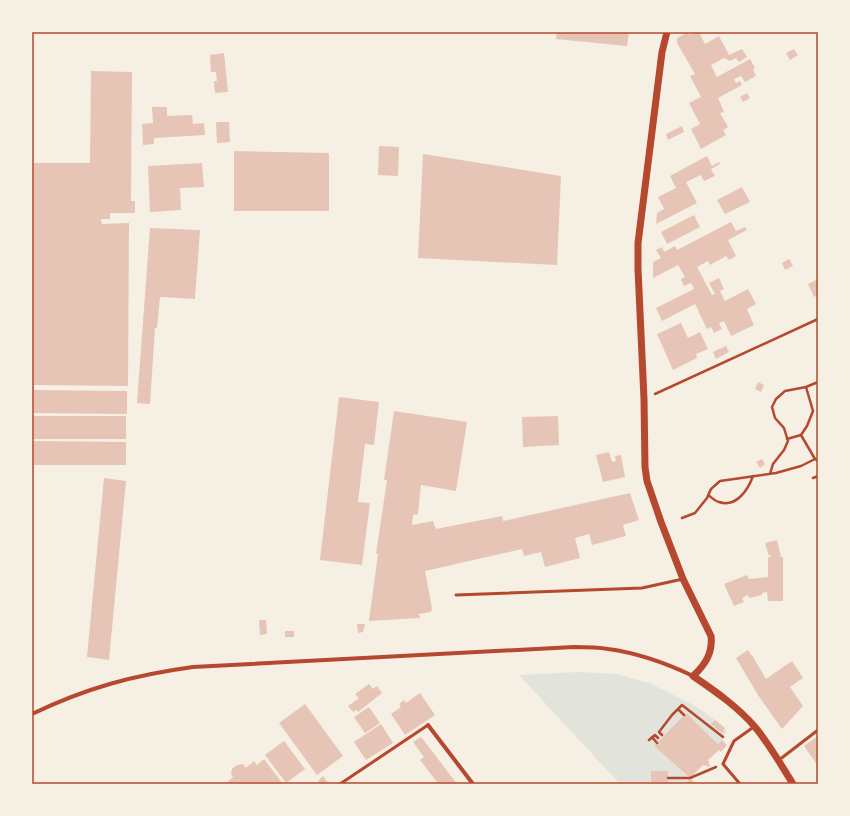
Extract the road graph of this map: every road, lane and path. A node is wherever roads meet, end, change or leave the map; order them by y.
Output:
1 (667, 32) edge
2 (818, 319) edge
3 (818, 382) edge
4 (806, 387) junction
5 (644, 399) junction
6 (801, 435) junction
7 (787, 438) junction
8 (815, 459) junction
9 (818, 461) edge
10 (770, 474) junction
11 (753, 476) junction
12 (818, 476) edge
13 (813, 478) dead end
14 (708, 495) junction
15 (682, 518) dead end
16 (683, 579) junction
17 (456, 595) dead end
18 (693, 676) junction
19 (678, 709) junction
20 (32, 714) edge
21 (684, 715) dead end
22 (428, 726) joint
23 (755, 726) junction
24 (818, 730) edge
25 (662, 735) dead end
26 (652, 737) junction
27 (722, 737) dead end
28 (658, 738) dead end
29 (649, 740) dead end
30 (657, 743) dead end
31 (779, 760) junction
32 (722, 764) junction
33 (668, 778) dead end
34 (792, 782) edge
35 (340, 784) edge
36 (473, 784) edge
37 (740, 784) edge

1 - 5 street
2 - 5 path
3 - 4 path
4 - 6 path
4 - 7 path
5 - 16 street
6 - 7 path
6 - 8 path
7 - 10 path
8 - 9 path
8 - 10 path
10 - 11 path
11 - 14 path
11 - 14 path
12 - 13 path
14 - 15 path
16 - 17 lane
16 - 18 street
18 - 20 street
18 - 23 street
19 - 21 path
19 - 25 path
19 - 27 path
22 - 35 lane
22 - 36 street
23 - 31 street
23 - 32 lane
24 - 31 lane
26 - 28 path
26 - 29 path
26 - 30 path
31 - 34 street
32 - 33 path
32 - 37 lane

